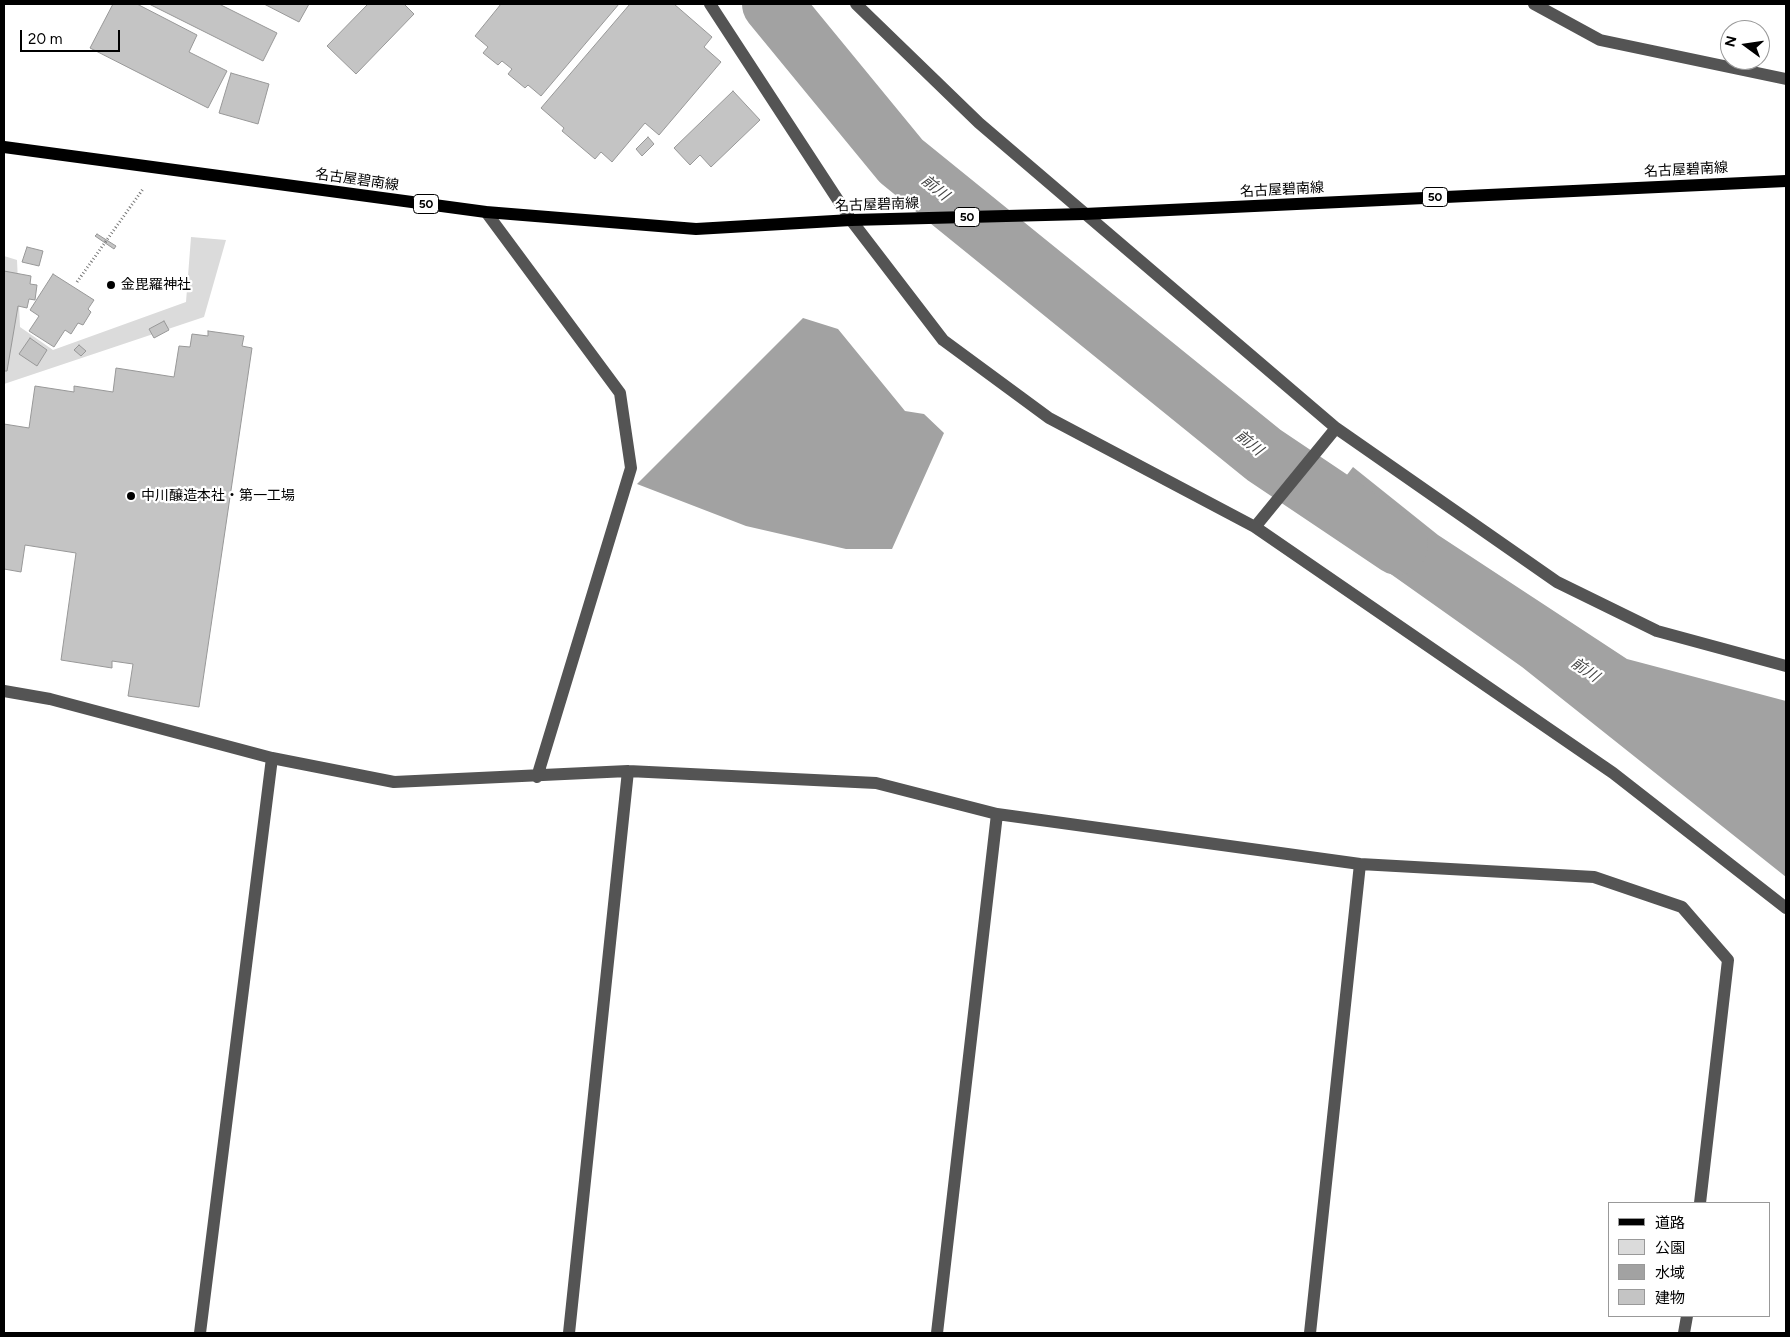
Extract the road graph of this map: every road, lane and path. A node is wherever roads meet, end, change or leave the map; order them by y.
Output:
1 (710, 4) edge
2 (856, 4) edge
3 (1534, 4) edge
4 (1786, 79) edge
5 (4, 147) edge
6 (157, 168) junction
7 (1786, 180) edge
8 (486, 212) junction
9 (1084, 214) junction
10 (851, 220) junction
11 (77, 282) dead end
12 (1335, 429) junction
13 (1256, 526) junction
14 (1786, 666) edge
15 (4, 691) edge
16 (272, 758) junction
17 (628, 771) junction
18 (537, 777) junction
19 (997, 814) junction
20 (1360, 864) junction
21 (1786, 908) edge
22 (1700, 1202) edge
23 (1686, 1317) edge
24 (200, 1333) edge
25 (569, 1333) edge
26 (937, 1333) edge
27 (1310, 1333) edge
28 (1684, 1333) edge

1 - 10 street
2 - 9 street
3 - 4 street
5 - 6 main road, 名古屋碧南線 / 50
6 - 8 main road, 名古屋碧南線 / 50
6 - 11 path
7 - 9 main road, 名古屋碧南線 / 50
8 - 10 main road, 名古屋碧南線 / 50
8 - 18 street
9 - 10 main road, 名古屋碧南線 / 50
9 - 12 street
10 - 13 street
12 - 13 street
12 - 14 street
13 - 21 street
15 - 16 street
16 - 18 street
16 - 24 street
17 - 18 street
17 - 19 street
17 - 25 street
19 - 20 street
19 - 26 street
20 - 22 street
20 - 27 street
23 - 28 street

